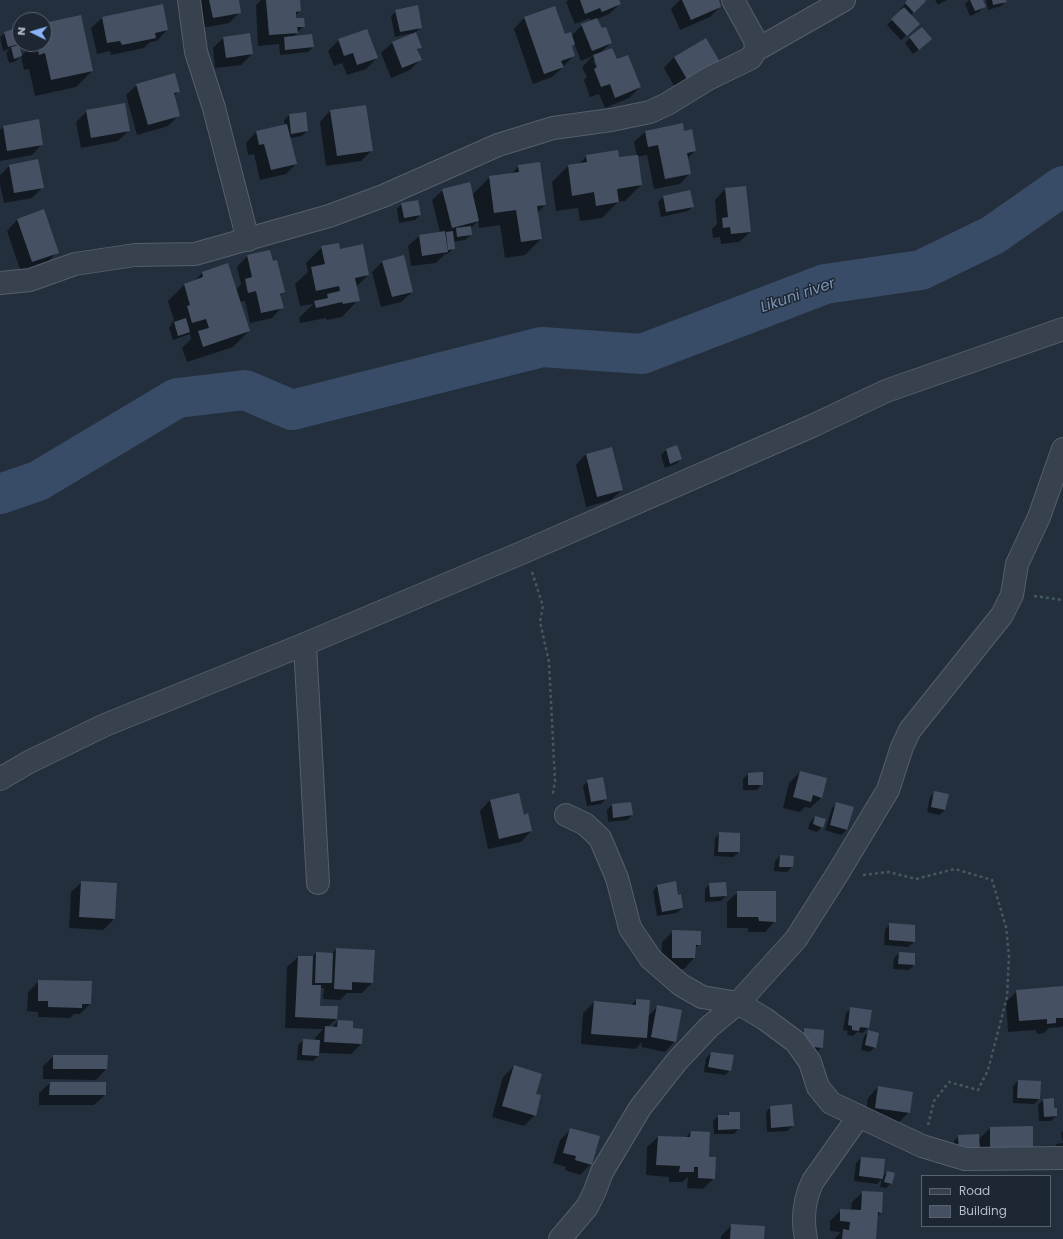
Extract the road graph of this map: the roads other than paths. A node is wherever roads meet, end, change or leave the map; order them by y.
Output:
1 (189, 0) edge
2 (733, 0) edge
3 (844, 0) edge
4 (756, 50) junction
5 (248, 240) junction
6 (0, 283) edge
7 (1063, 329) edge
8 (1063, 449) edge
9 (305, 644) junction
10 (0, 779) edge
11 (566, 815) road end
12 (318, 883) dead end
13 (738, 1003) junction
14 (859, 1116) junction
15 (1063, 1158) edge
16 (560, 1239) edge
17 (806, 1239) edge

1 - 5 street
2 - 4 street
3 - 4 street
4 - 5 street
5 - 6 street
7 - 9 street
8 - 13 street
9 - 10 street
9 - 12 street
11 - 13 street
13 - 14 street
13 - 16 street
14 - 15 street
14 - 17 street

